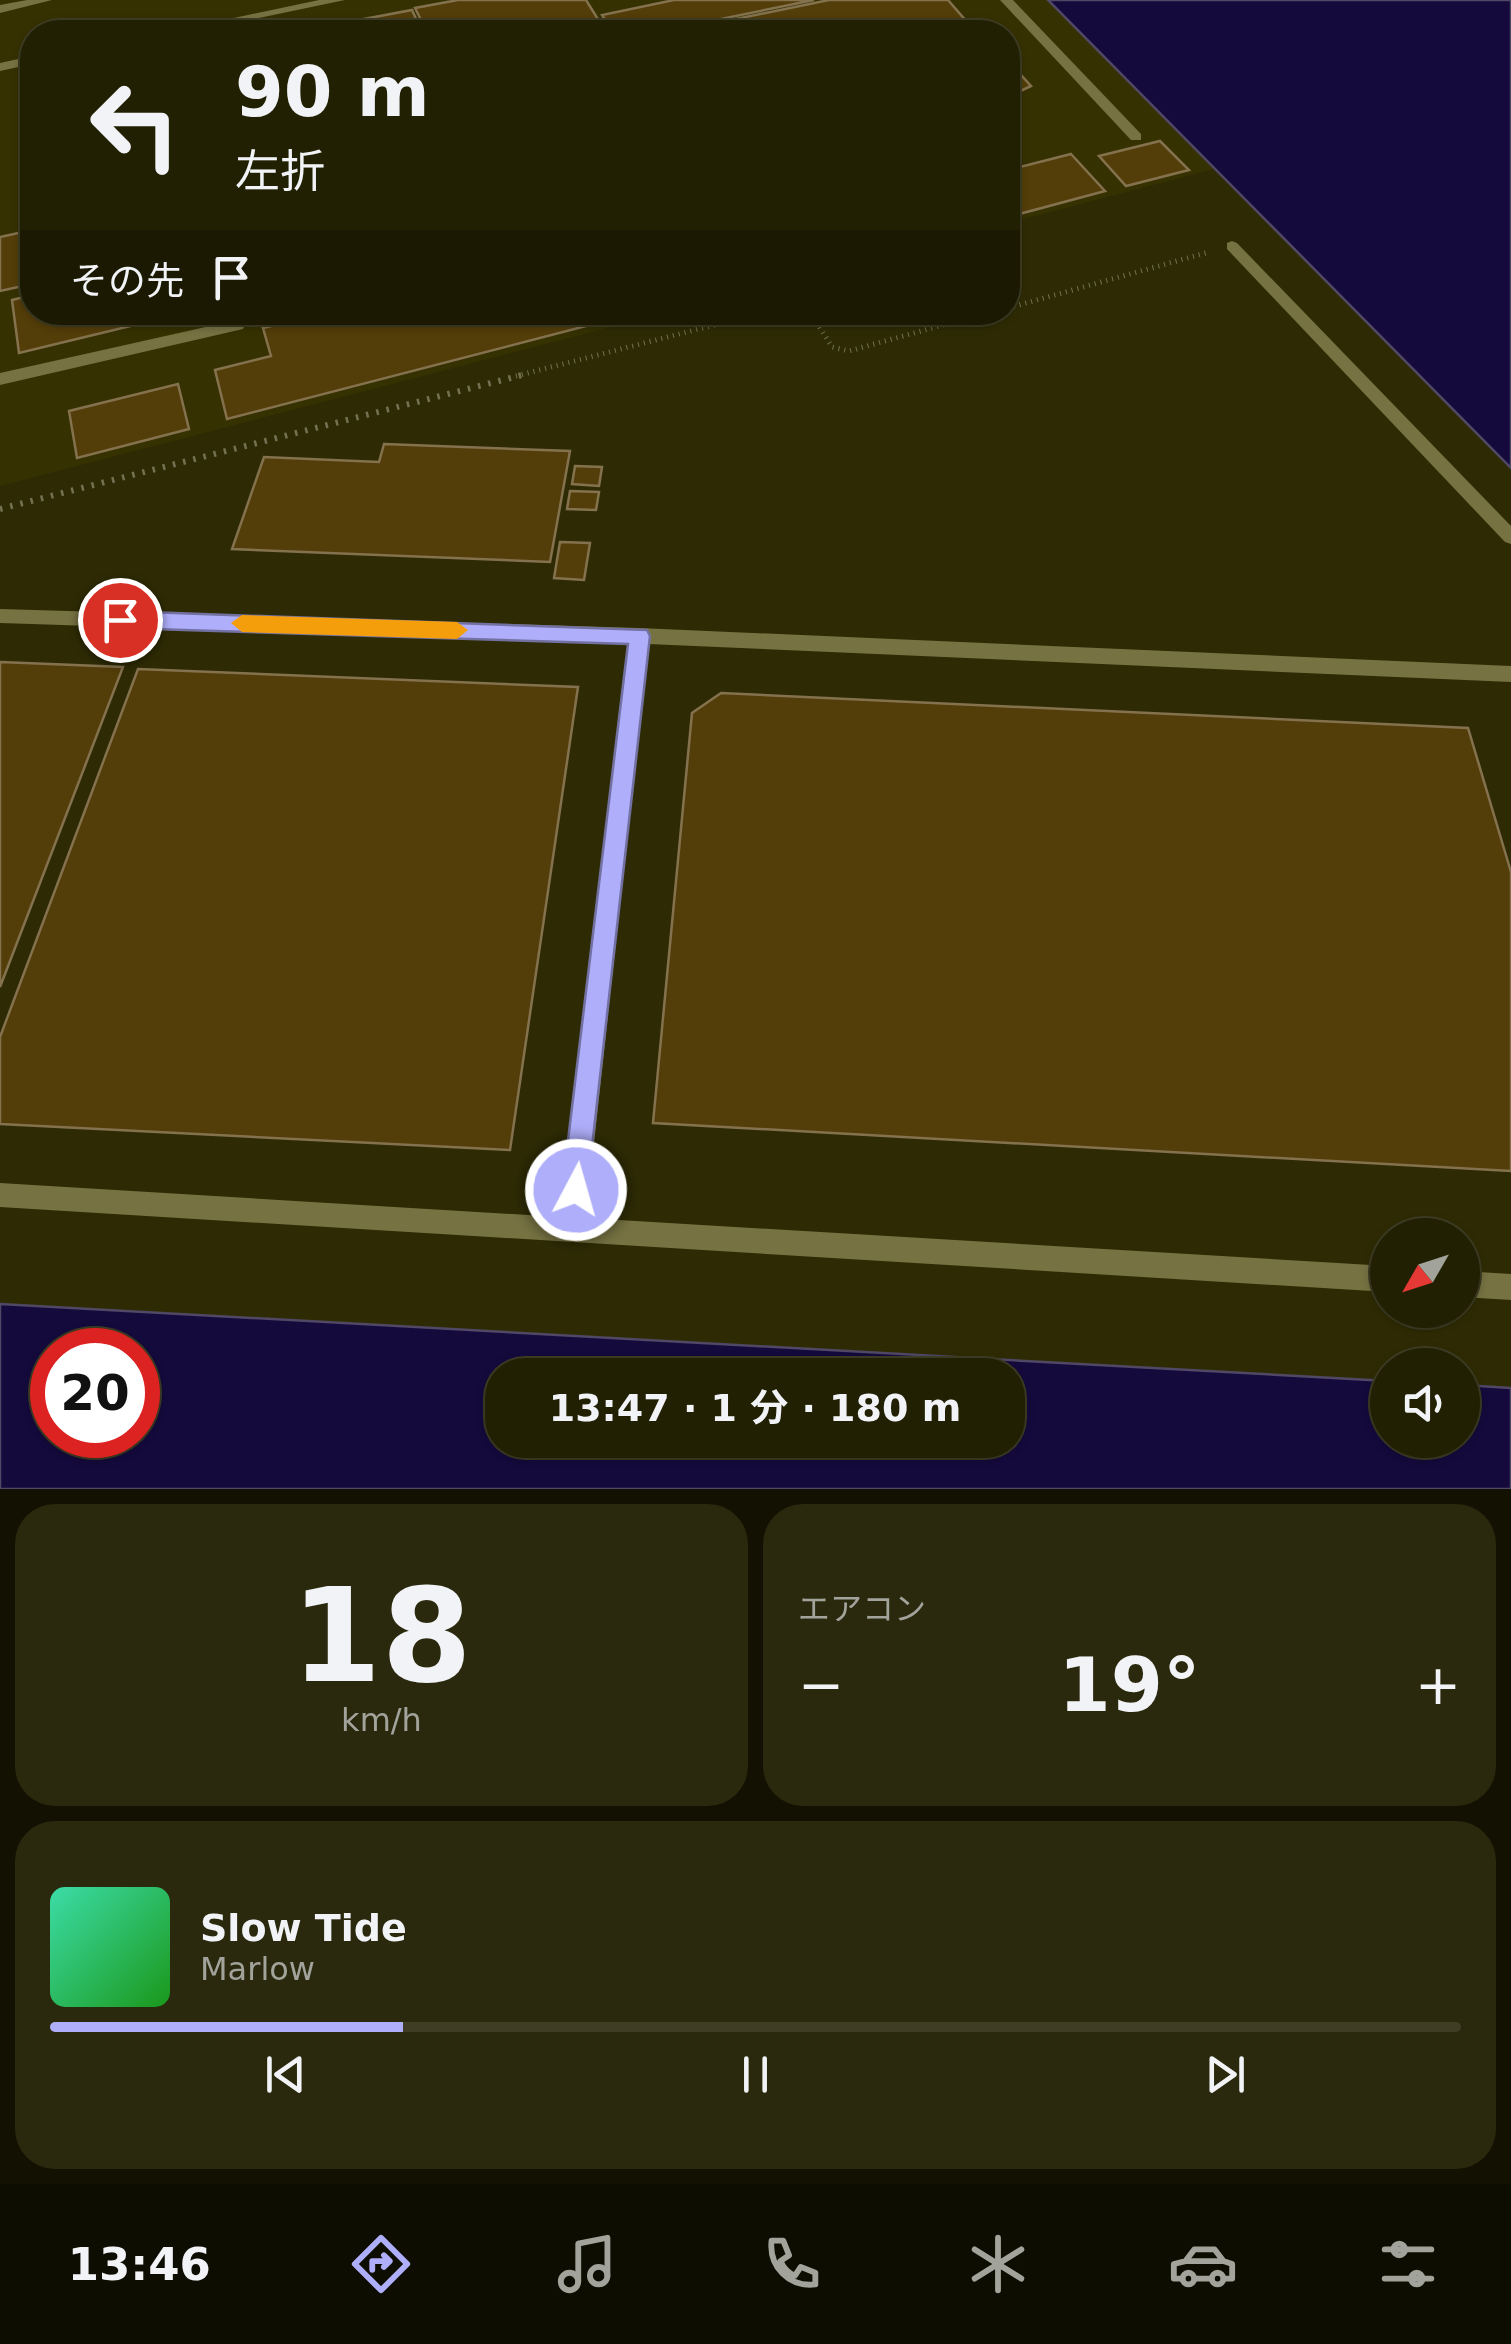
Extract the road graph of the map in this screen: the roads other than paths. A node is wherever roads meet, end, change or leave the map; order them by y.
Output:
1 (46, 0) edge
2 (339, 0) edge
3 (1006, 0) edge
4 (0, 8) edge
5 (236, 20) edge
6 (1136, 137) dead end
7 (1232, 246) road end
8 (237, 325) dead end
9 (0, 380) edge
10 (1511, 537) edge
11 (0, 616) edge
12 (640, 636) junction
13 (1511, 674) edge
14 (0, 1195) edge
15 (572, 1230) junction
16 (1370, 1278) edge
17 (1480, 1285) edge
18 (1511, 1287) edge

1 - 4 lane
2 - 5 lane
3 - 6 lane
7 - 10 lane
8 - 9 lane
11 - 12 lane
12 - 13 lane
12 - 15 lane
14 - 15 lane
15 - 16 lane
17 - 18 lane

